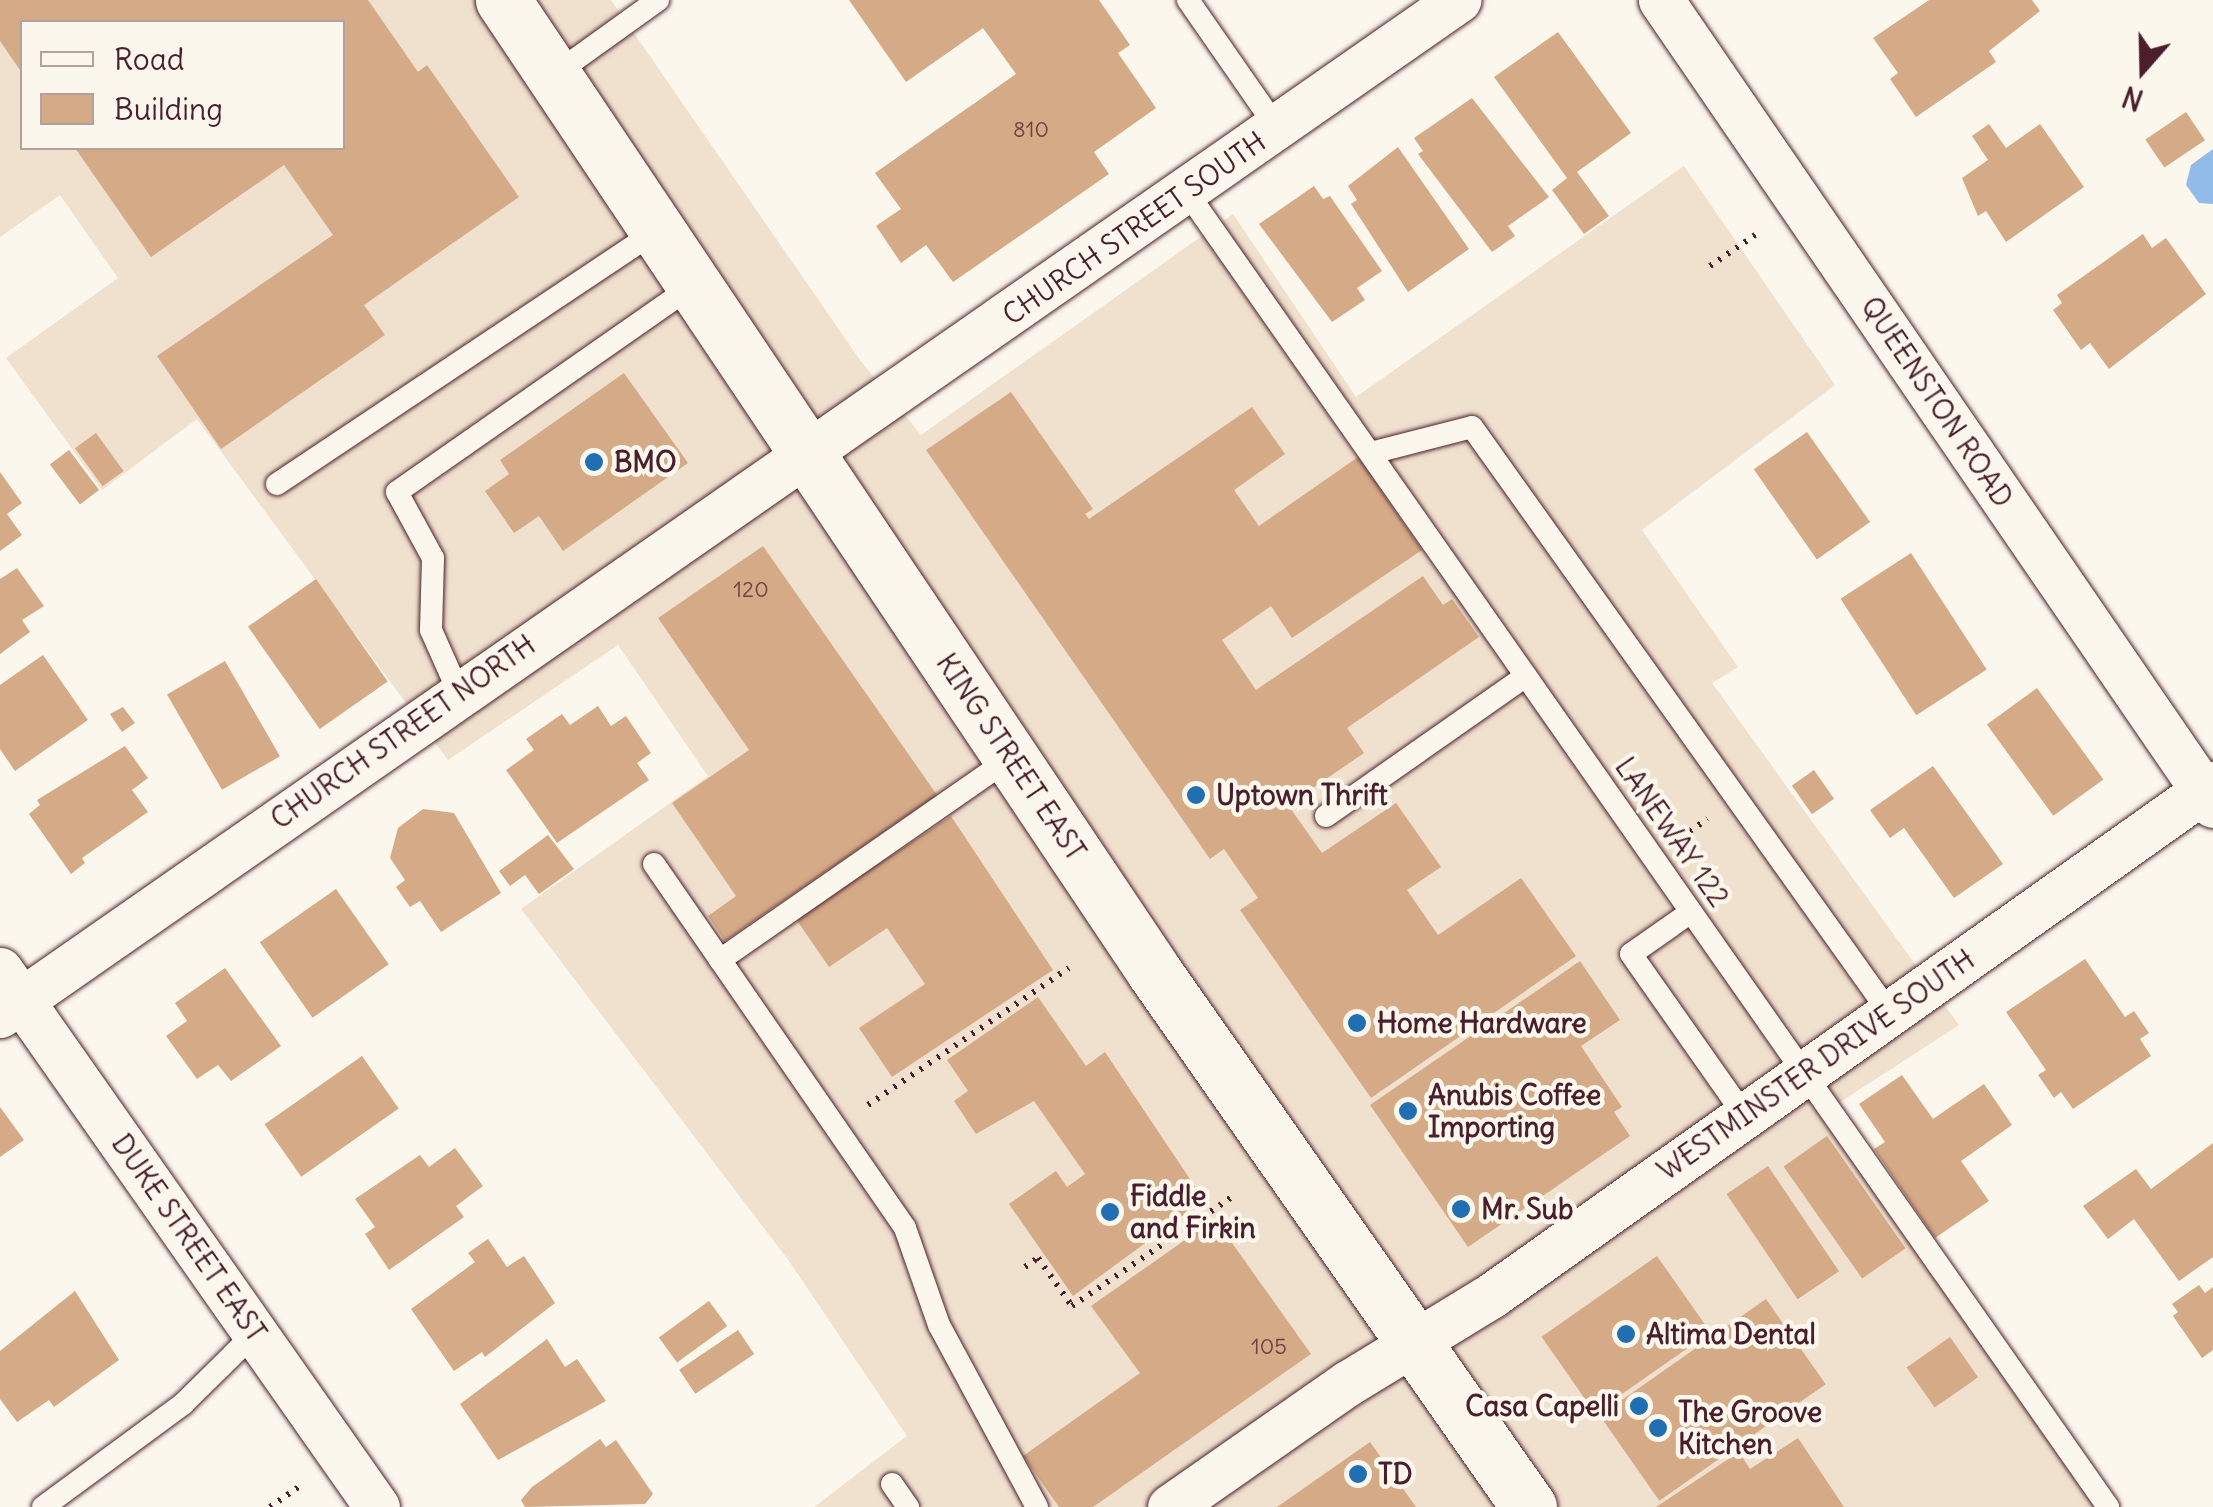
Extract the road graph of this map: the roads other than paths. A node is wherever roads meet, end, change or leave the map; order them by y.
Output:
1 (503, 0) edge
2 (658, 0) edge
3 (1188, 0) edge
4 (1458, 0) edge
5 (1660, 0) edge
6 (555, 74) junction
7 (1277, 128) junction
8 (1186, 191) junction
9 (658, 229) junction
10 (694, 284) junction
11 (806, 450) junction
12 (1370, 453) junction
13 (277, 484) dead end
14 (1526, 676) junction
15 (458, 694) junction
16 (1012, 757) junction
17 (2210, 793) edge
18 (1326, 816) dead end
19 (654, 864) dead end
20 (1691, 912) junction
21 (720, 960) junction
22 (7, 995) edge
23 (1889, 1012) junction
24 (1804, 1072) junction
25 (1744, 1115) junction
26 (256, 1332) junction
27 (1417, 1342) junction
28 (892, 1484) dead end
29 (43, 1507) edge
30 (377, 1507) edge
31 (908, 1507) edge
32 (1037, 1507) edge
33 (1170, 1507) edge
34 (1529, 1507) edge
35 (2108, 1507) edge

1 - 6 main road, KING STREET EAST
2 - 6 lane
3 - 7 lane
4 - 7 street, CHURCH STREET SOUTH
5 - 17 street, QUEENSTON ROAD
6 - 9 main road, KING STREET EAST
7 - 8 street, CHURCH STREET SOUTH
8 - 11 street, CHURCH STREET SOUTH
8 - 12 lane, LANEWAY 122
9 - 10 main road, KING STREET EAST
9 - 13 lane
10 - 11 main road, KING STREET EAST
10 - 15 lane
11 - 15 street, CHURCH STREET NORTH
11 - 16 main road, KING STREET EAST
12 - 14 lane, LANEWAY 122
12 - 23 lane
14 - 18 lane
14 - 20 lane, LANEWAY 122
15 - 22 street, CHURCH STREET NORTH
16 - 21 lane
16 - 27 main road, KING STREET EAST
17 - 23 street, WESTMINSTER DRIVE SOUTH
19 - 21 lane
20 - 24 lane, LANEWAY 122
20 - 25 lane
21 - 32 lane
22 - 26 street, DUKE STREET EAST
23 - 24 street, WESTMINSTER DRIVE SOUTH
24 - 25 street, WESTMINSTER DRIVE SOUTH
24 - 35 lane, LANEWAY 122
25 - 27 street, WESTMINSTER DRIVE SOUTH
26 - 29 lane
26 - 30 street, DUKE STREET EAST
27 - 33 street, WESTMINSTER DRIVE SOUTH
27 - 34 main road, KING STREET EAST
28 - 31 lane

